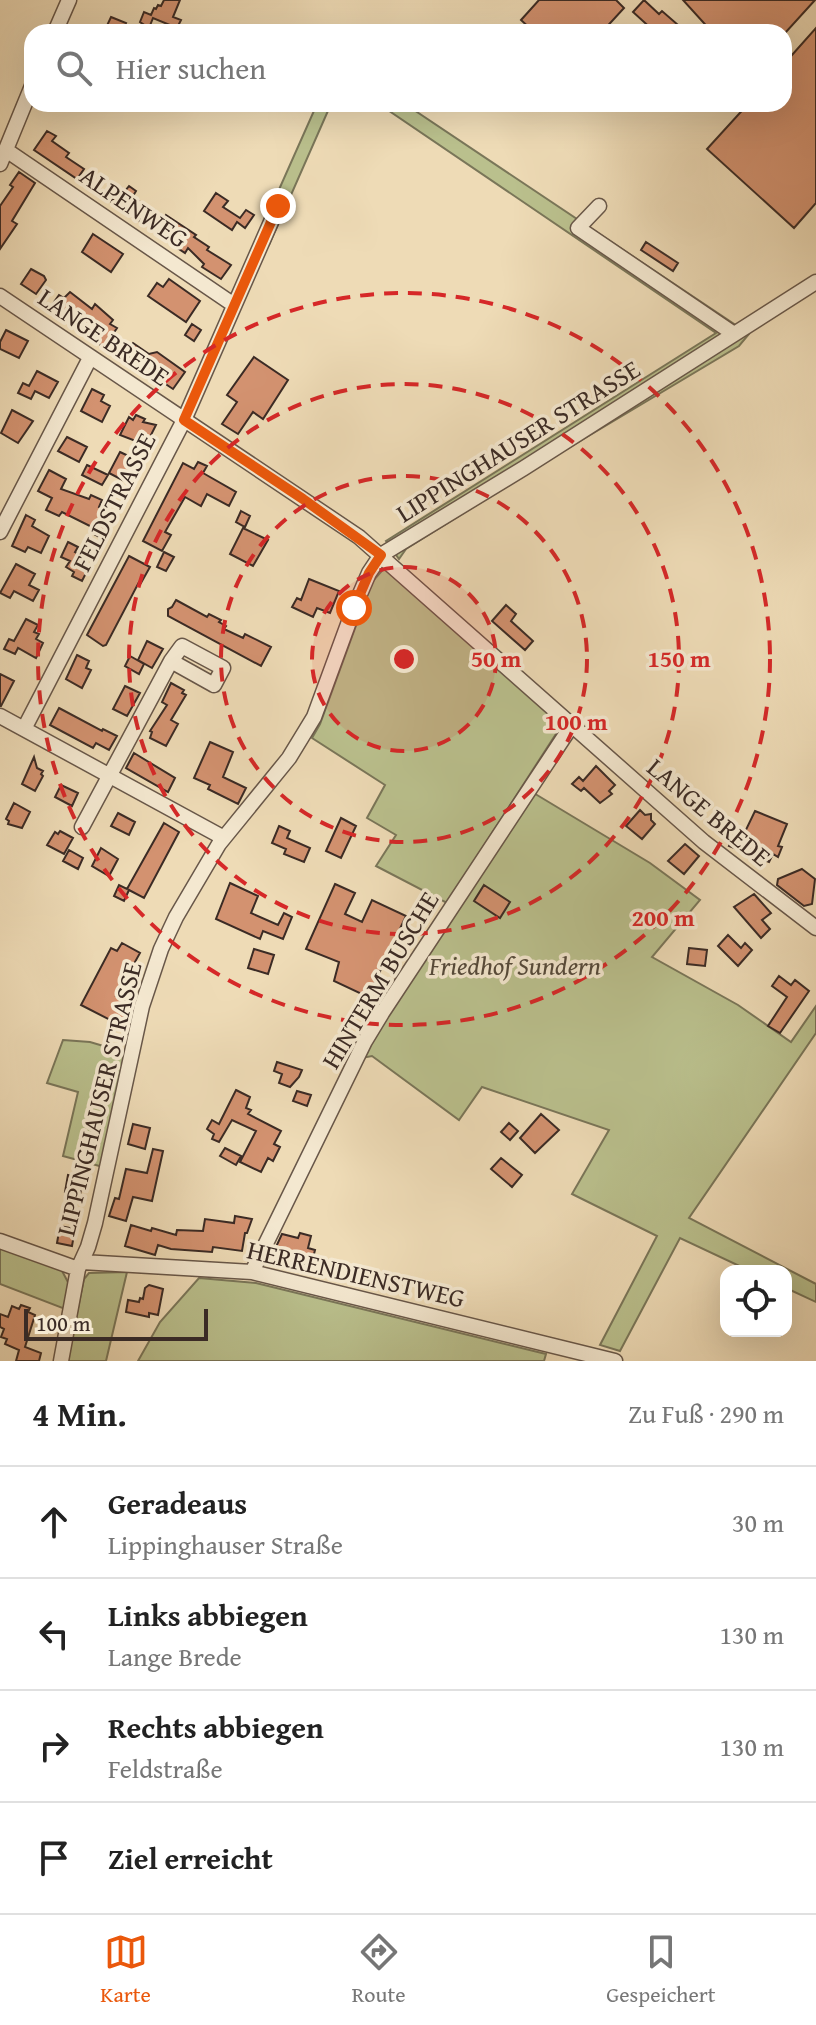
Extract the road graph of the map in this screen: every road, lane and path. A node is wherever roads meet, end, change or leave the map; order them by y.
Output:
1 (69, 0) edge
2 (58, 24) edge
3 (24, 106) edge
4 (6, 150) junction
5 (0, 164) edge
6 (278, 206) dead end
7 (599, 206) dead end
8 (816, 282) edge
9 (0, 296) edge
10 (234, 305) junction
11 (734, 334) junction
12 (90, 358) junction
13 (184, 420) junction
14 (0, 532) edge
15 (381, 555) junction
16 (171, 661) dead end
17 (0, 716) edge
18 (572, 725) junction
19 (24, 729) junction
20 (109, 775) junction
21 (82, 827) dead end
22 (224, 838) junction
23 (816, 928) edge
24 (0, 1241) edge
25 (80, 1266) junction
26 (252, 1272) junction
27 (61, 1361) edge
28 (615, 1361) edge

1 - 2 street
3 - 4 street
4 - 5 street
4 - 10 street, ALPENWEG
6 - 10 street, FELDSTRASSE
7 - 11 street
8 - 11 street, LIPPINGHAUSER STRASSE
9 - 12 street, LANGE BREDE
10 - 13 street, FELDSTRASSE
11 - 15 street, LIPPINGHAUSER STRASSE
12 - 13 street, LANGE BREDE
12 - 14 street
13 - 15 street, LANGE BREDE
13 - 19 street, FELDSTRASSE
15 - 18 street, LANGE BREDE
15 - 22 street, LIPPINGHAUSER STRASSE
16 - 20 street
17 - 19 street
18 - 23 street, LANGE BREDE
18 - 26 street, HINTERM BUSCHE
19 - 20 street
20 - 21 street
20 - 22 street
22 - 25 street, LIPPINGHAUSER STRASSE
24 - 25 street, HERRENDIENSTWEG
25 - 26 street, HERRENDIENSTWEG
25 - 27 street, LIPPINGHAUSER STRASSE
26 - 28 street, HERRENDIENSTWEG

